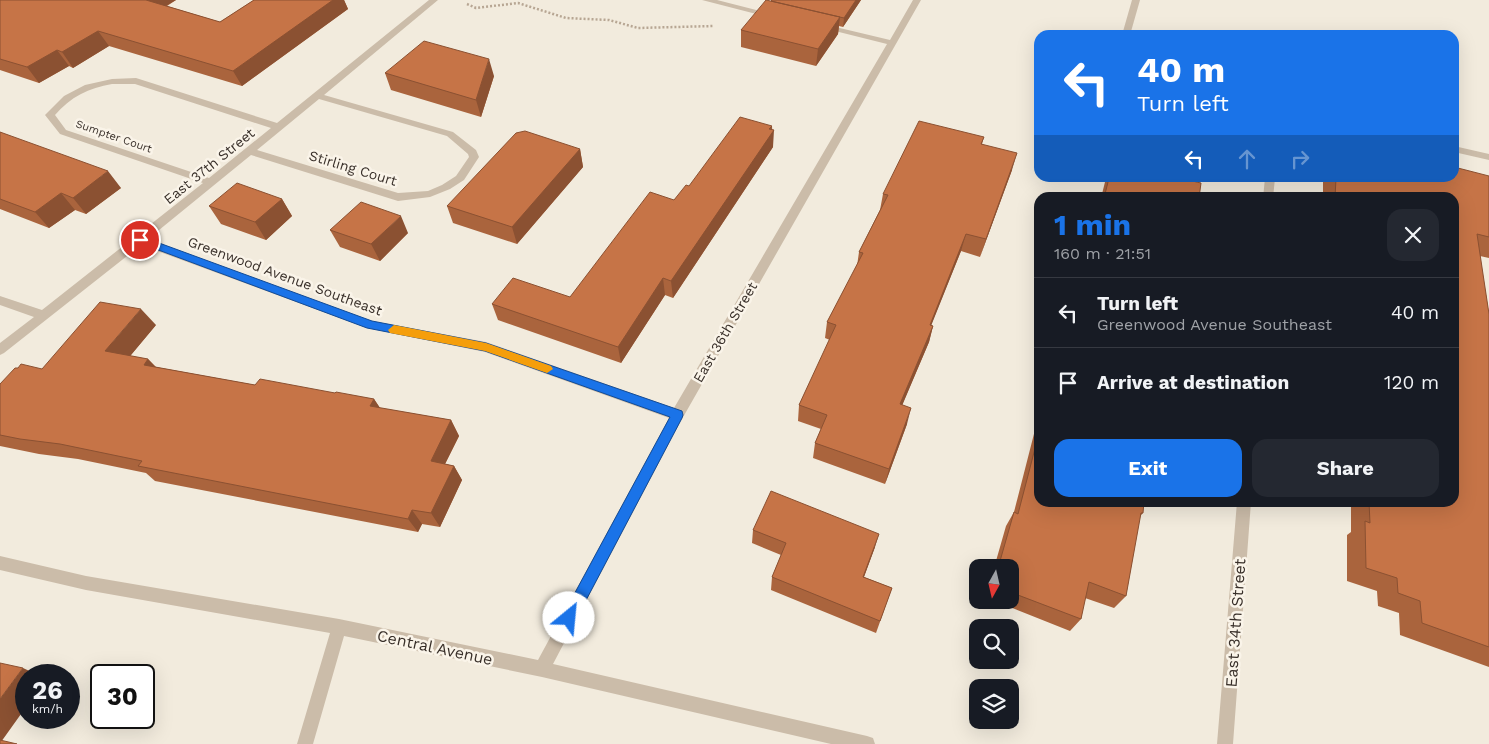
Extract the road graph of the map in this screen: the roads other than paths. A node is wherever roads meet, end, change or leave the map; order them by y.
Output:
1 (434, 0) edge
2 (706, 0) edge
3 (917, 0) edge
4 (1136, 0) edge
5 (782, 18) edge
6 (810, 24) edge
7 (1127, 30) edge
8 (892, 43) junction
9 (318, 96) junction
10 (279, 127) junction
11 (1459, 150) edge
12 (249, 151) junction
13 (1489, 157) edge
14 (211, 182) junction
15 (140, 240) junction
16 (0, 300) edge
17 (43, 316) junction
18 (0, 350) edge
19 (677, 415) junction
20 (1244, 507) edge
21 (0, 564) edge
22 (339, 627) junction
23 (542, 669) junction
24 (305, 744) edge
25 (867, 744) edge
26 (1225, 744) edge

1 - 9 street, East 37th Street
2 - 5 street
3 - 8 street, East 36th Street
4 - 7 street
6 - 8 street
8 - 19 street, East 36th Street
9 - 10 street, East 37th Street
9 - 12 street, Stirling Court
10 - 12 street, East 37th Street
10 - 14 street, Sumpter Court
11 - 13 street
12 - 14 street, East 37th Street
14 - 15 street, East 37th Street
15 - 17 street, East 37th Street
15 - 19 street, Greenwood Avenue Southeast
16 - 17 street
17 - 18 street, East 37th Street
19 - 23 street, East 36th Street
20 - 26 street, East 34th Street
21 - 22 street, Central Avenue
22 - 23 street, Central Avenue
22 - 24 street
23 - 25 street, Central Avenue

